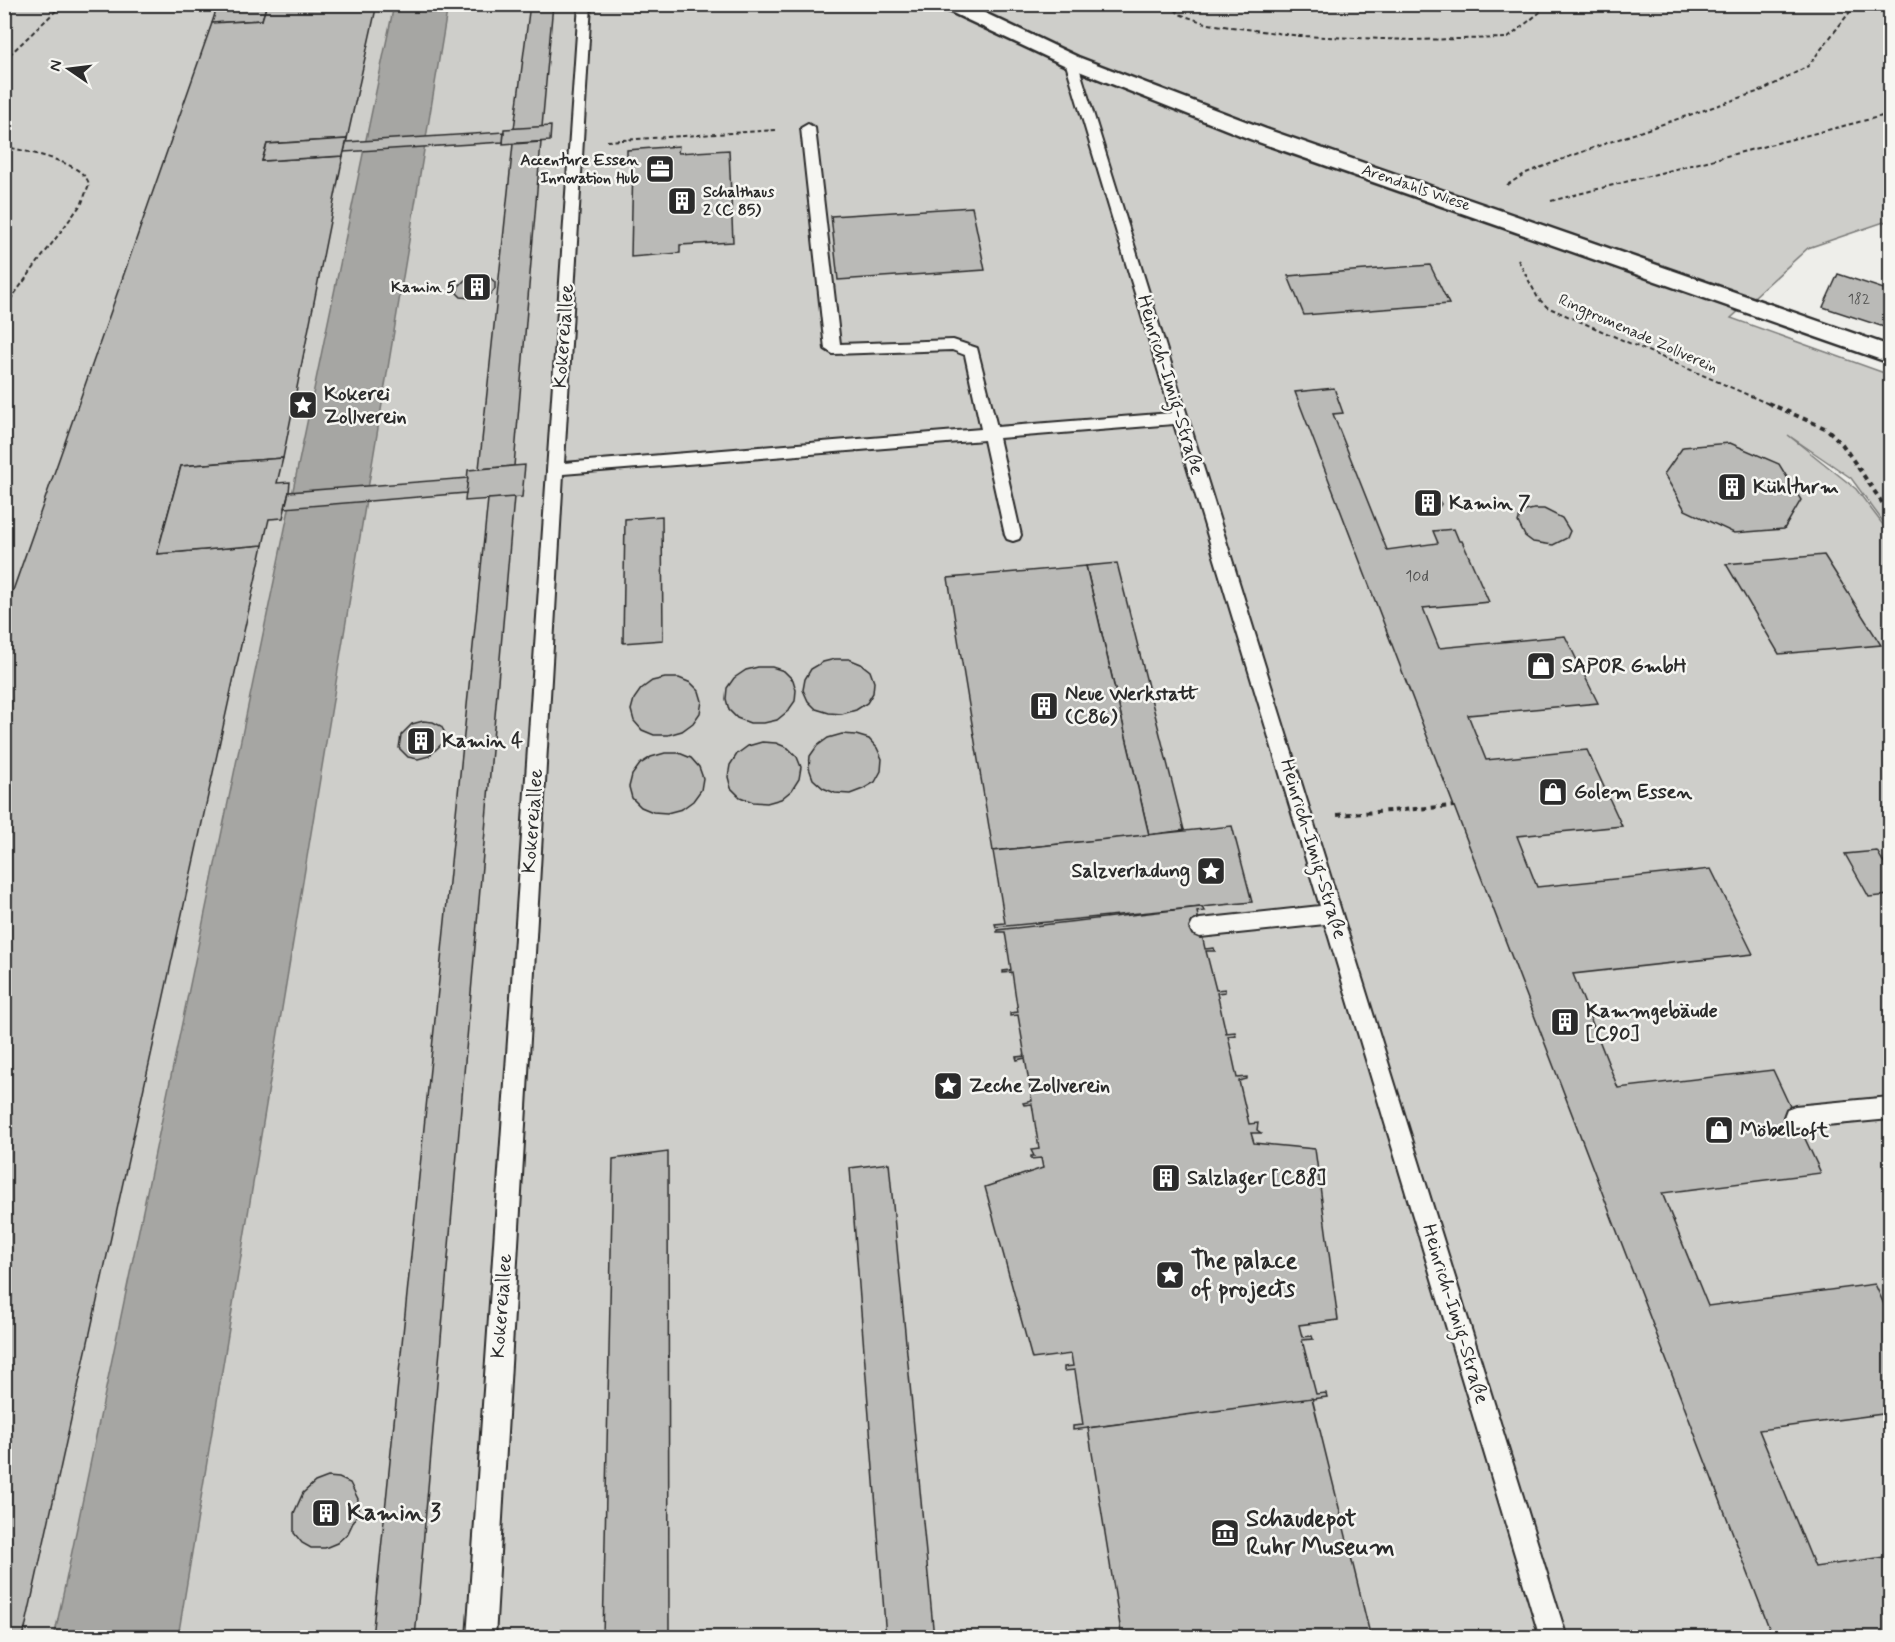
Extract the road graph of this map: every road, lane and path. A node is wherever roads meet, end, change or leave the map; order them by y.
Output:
1 (63, 4) edge
2 (585, 4) edge
3 (949, 4) edge
4 (1170, 4) edge
5 (1550, 4) edge
6 (1857, 4) edge
7 (1006, 6) dead end
8 (1008, 33) junction
9 (4, 60) edge
10 (1071, 61) junction
11 (1890, 114) edge
12 (808, 128) joint
13 (576, 143) junction
14 (4, 146) edge
15 (1470, 207) junction
16 (1496, 216) junction
17 (4, 308) edge
18 (1890, 355) edge
19 (1180, 418) junction
20 (991, 434) junction
21 (555, 468) junction
22 (1890, 514) edge
23 (1013, 536) dead end
24 (1454, 806) dead end
25 (1303, 818) junction
26 (1333, 914) junction
27 (1200, 928) dead end
28 (1890, 1108) edge
29 (1795, 1117) dead end
30 (481, 1638) edge
31 (1554, 1638) edge

1 - 9 path
2 - 13 lane, Kokereiallee
3 - 8 street, Arendahls Wiese
4 - 5 path
6 - 15 path
7 - 8 street
8 - 10 street, Arendahls Wiese
10 - 15 street, Arendahls Wiese
10 - 19 lane, Heinrich-Imig-Straße
11 - 16 path
12 - 13 path
12 - 20 lane
13 - 21 lane, Kokereiallee
14 - 17 path
15 - 16 street, Arendahls Wiese
16 - 18 street, Arendahls Wiese
16 - 22 path, Ringpromenade Zollverein
19 - 20 lane
19 - 25 lane, Heinrich-Imig-Straße
20 - 21 lane
20 - 23 lane
21 - 30 lane, Kokereiallee
24 - 25 path
25 - 26 lane, Heinrich-Imig-Straße
26 - 27 lane
26 - 31 lane, Heinrich-Imig-Straße
28 - 29 lane

